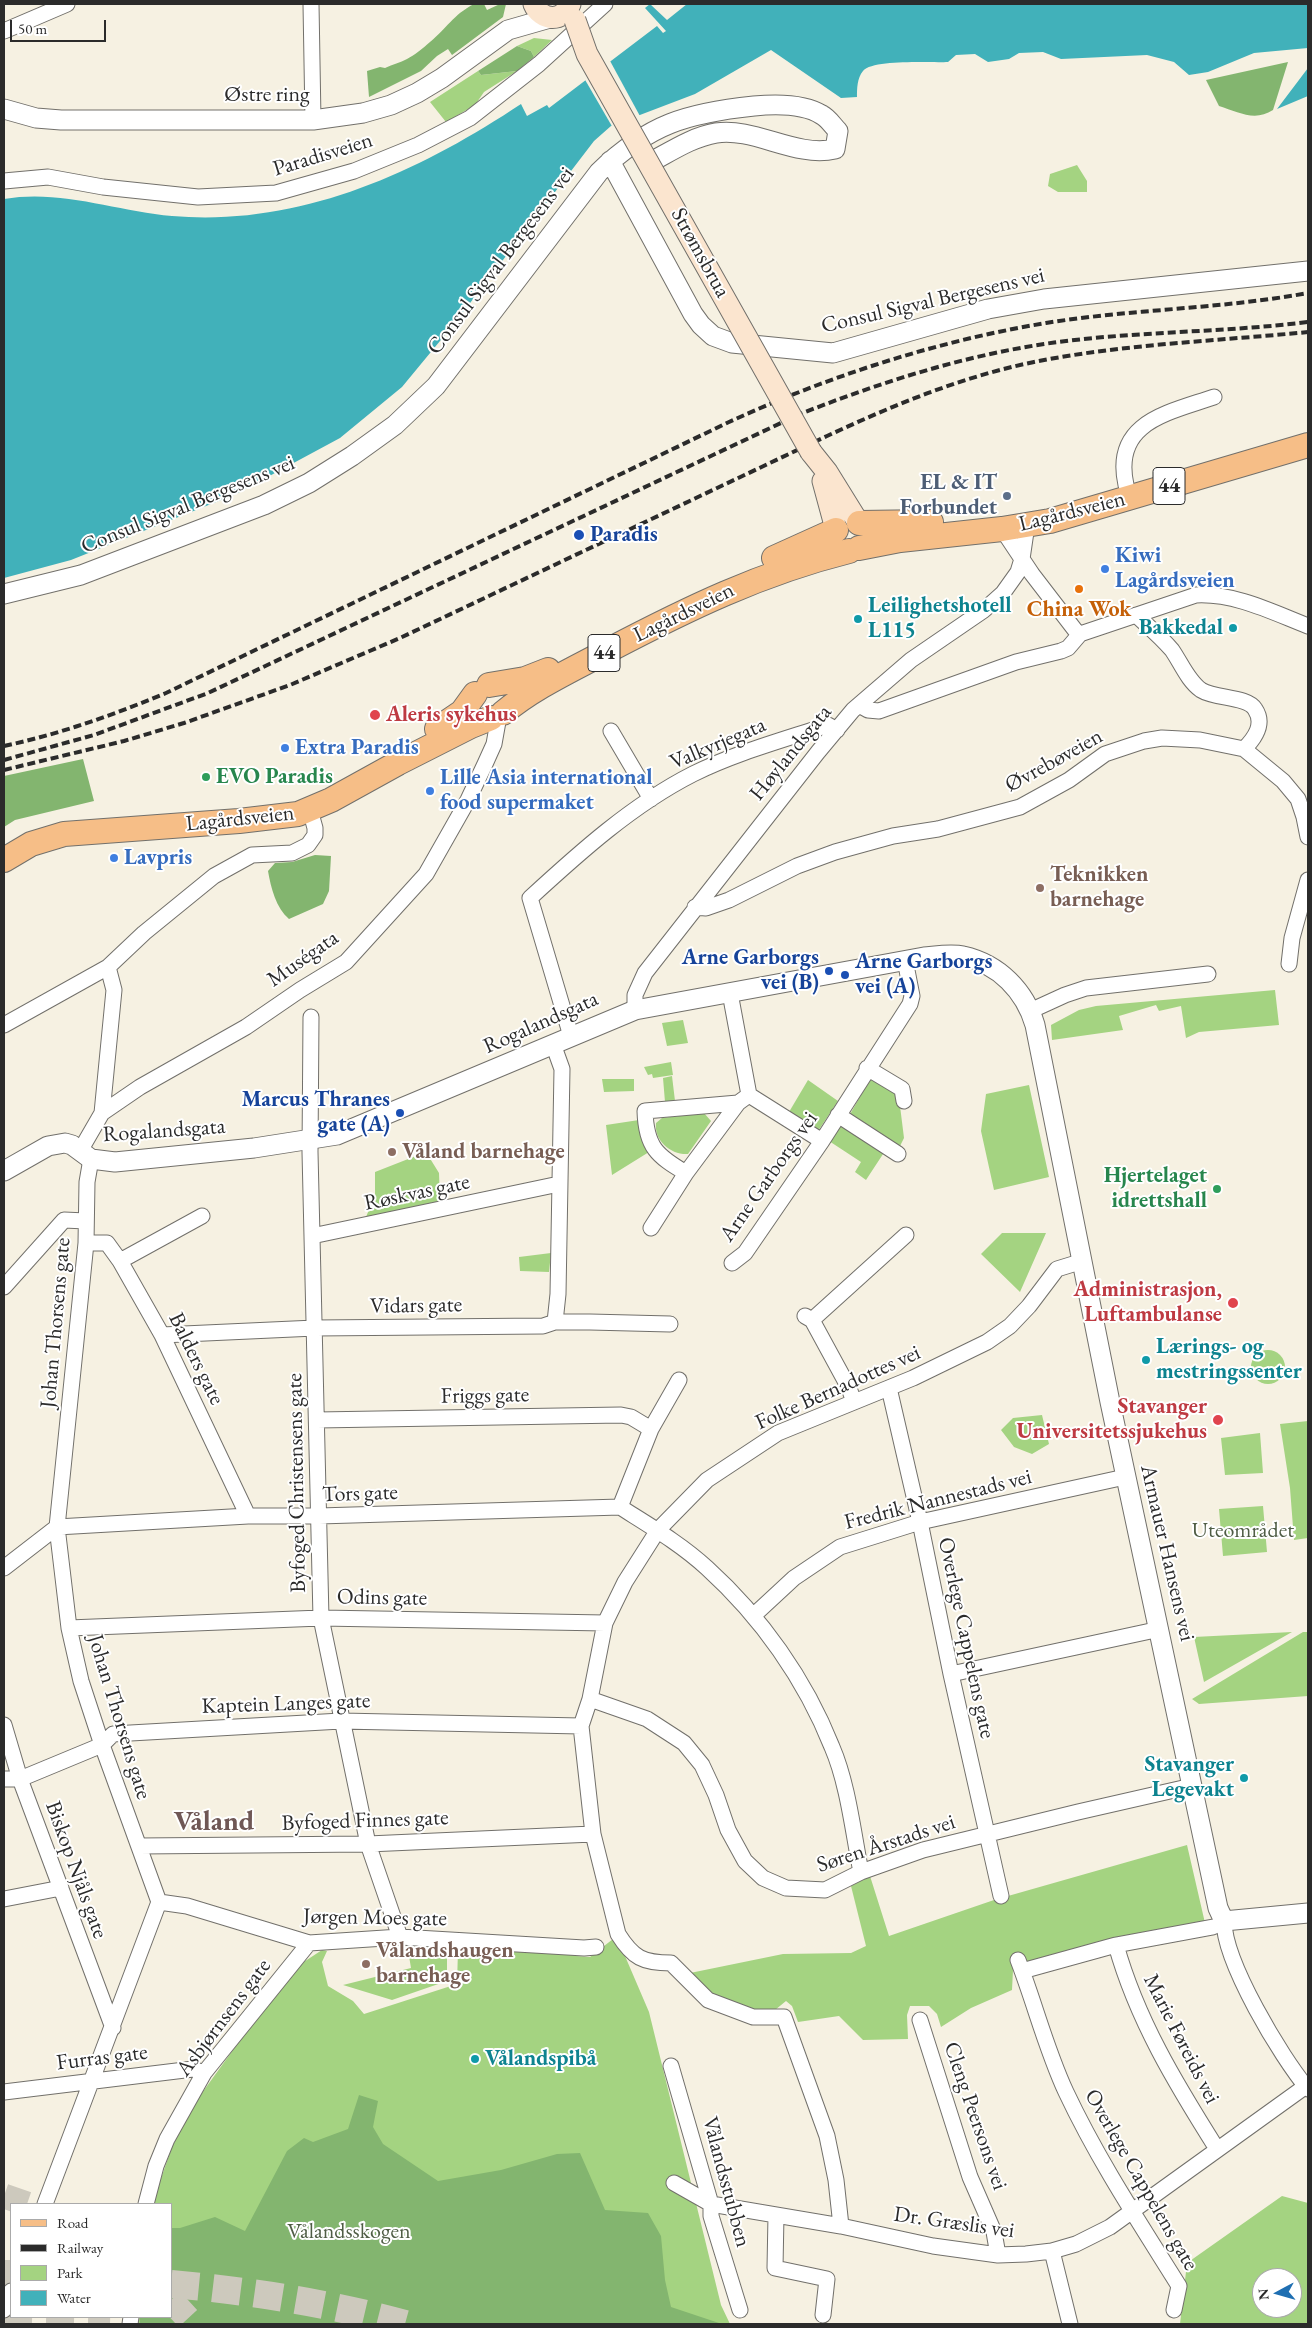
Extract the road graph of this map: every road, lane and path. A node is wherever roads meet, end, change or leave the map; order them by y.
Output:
1 (67, 4) edge
2 (312, 4) edge
3 (528, 4) edge
4 (534, 4) edge
5 (605, 4) edge
6 (563, 15) edge
7 (508, 30) junction
8 (4, 31) edge
9 (4, 110) edge
10 (313, 120) junction
11 (610, 161) junction
12 (649, 163) junction
13 (4, 181) edge
14 (1308, 271) edge
15 (1214, 397) dead end
16 (1308, 431) edge
17 (1308, 446) edge
18 (1126, 484) junction
19 (1027, 525) junction
20 (847, 526) junction
21 (1002, 529) junction
22 (854, 549) junction
23 (1022, 559) junction
24 (4, 594) edge
25 (1136, 615) junction
26 (1308, 626) edge
27 (1080, 634) junction
28 (482, 689) junction
29 (859, 705) junction
30 (498, 716) junction
31 (837, 730) junction
32 (611, 731) dead end
33 (1244, 749) junction
34 (651, 799) junction
35 (310, 810) junction
36 (1308, 837) edge
37 (4, 846) edge
38 (4, 860) edge
39 (1308, 880) edge
40 (696, 907) junction
41 (906, 960) junction
42 (1289, 964) dead end
43 (108, 967) junction
44 (1208, 974) dead end
45 (1012, 982) joint
46 (730, 993) junction
47 (635, 1010) junction
48 (1030, 1011) junction
49 (311, 1017) dead end
50 (4, 1025) edge
51 (571, 1036) junction
52 (553, 1044) junction
53 (868, 1068) junction
54 (744, 1099) junction
55 (904, 1101) dead end
56 (102, 1113) junction
57 (838, 1115) junction
58 (311, 1140) junction
59 (822, 1141) junction
60 (898, 1154) dead end
61 (86, 1155) junction
62 (4, 1171) edge
63 (686, 1173) junction
64 (559, 1184) junction
65 (202, 1216) dead end
66 (86, 1221) junction
67 (651, 1228) dead end
68 (906, 1235) dead end
69 (312, 1236) junction
70 (86, 1243) junction
71 (120, 1260) junction
72 (1083, 1261) junction
73 (732, 1263) dead end
74 (4, 1287) edge
75 (555, 1322) junction
76 (670, 1324) dead end
77 (315, 1328) junction
78 (162, 1335) junction
79 (679, 1380) dead end
80 (889, 1388) junction
81 (854, 1402) junction
82 (317, 1420) junction
83 (651, 1429) junction
84 (1125, 1477) junction
85 (620, 1507) junction
86 (248, 1516) junction
87 (319, 1516) junction
88 (920, 1522) junction
89 (57, 1527) junction
90 (658, 1530) junction
91 (4, 1568) edge
92 (753, 1616) junction
93 (321, 1618) junction
94 (605, 1623) junction
95 (69, 1628) junction
96 (1160, 1629) junction
97 (951, 1674) junction
98 (590, 1699) junction
99 (341, 1720) junction
100 (4, 1725) edge
101 (581, 1726) junction
102 (102, 1746) junction
103 (4, 1779) edge
104 (20, 1780) junction
105 (1192, 1786) junction
106 (593, 1834) junction
107 (988, 1834) junction
108 (368, 1844) junction
109 (139, 1846) junction
110 (862, 1872) junction
111 (61, 1888) junction
112 (1001, 1896) dead end
113 (4, 1899) edge
114 (158, 1902) junction
115 (1308, 1913) edge
116 (1218, 1924) junction
117 (400, 1937) junction
118 (309, 1943) junction
119 (1116, 1945) junction
120 (596, 1947) dead end
121 (920, 2020) dead end
122 (113, 2028) junction
123 (671, 2066) dead end
124 (204, 2073) junction
125 (93, 2079) junction
126 (1307, 2087) edge
127 (4, 2092) edge
128 (1217, 2149) junction
129 (674, 2183) dead end
130 (45, 2203) edge
131 (146, 2203) edge
132 (711, 2204) junction
133 (1131, 2211) junction
134 (776, 2215) junction
135 (841, 2226) junction
136 (1052, 2251) junction
137 (998, 2255) junction
138 (10, 2294) edge
139 (4, 2310) edge
140 (740, 2310) dead end
141 (1174, 2310) dead end
142 (823, 2315) dead end
143 (1070, 2324) edge

1 - 8 street
2 - 10 street
3 - 7 street, Østre ring
4 - 6 main road, Strømsbrua
5 - 13 street, Paradisveien
6 - 7 street, Østre ring
6 - 12 main road, Strømsbrua, bridge
7 - 10 street, Østre ring
9 - 10 street, Østre ring
11 - 12 street, Consul Sigval Bergesens vei
11 - 14 street, Consul Sigval Bergesens vei
11 - 24 street, Consul Sigval Bergesens vei
12 - 20 main road, Strømsbrua, bridge
15 - 18 street
16 - 18 main road, Lagårdsveien / 44
17 - 19 main road, Lagårdsveien / 44
18 - 20 main road, Lagårdsveien / 44
19 - 21 main road, Lagårdsveien / 44
19 - 23 street, Høylandsgata
20 - 22 main road
20 - 28 main road, Lagårdsveien / 44
21 - 22 main road, Lagårdsveien / 44
21 - 23 street
22 - 30 main road, Lagårdsveien / 44
23 - 27 street
23 - 29 street, Høylandsgata
25 - 26 street
25 - 27 street
25 - 33 street
27 - 29 street
28 - 30 main road
28 - 37 main road, Lagårdsveien
29 - 31 street, Høylandsgata
30 - 35 main road, Lagårdsveien / 44
30 - 56 street, Muségata
31 - 34 street, Valkyrjegata
31 - 40 street, Høylandsgata
32 - 34 street
33 - 36 street, Øvrebøveien
33 - 40 street, Øvrebøveien
34 - 51 street, Valkyrjegata
35 - 38 main road, Lagårdsveien / 44
35 - 43 street
39 - 42 street
40 - 47 street, Høylandsgata
41 - 45 street, Rogalandsgata
41 - 46 street, Rogalandsgata
41 - 53 street, Arne Garborgs vei
43 - 50 street
43 - 56 street
44 - 48 street
45 - 48 street, Armauer Hansens vei
46 - 47 street, Rogalandsgata
46 - 54 street
47 - 51 street, Rogalandsgata
48 - 72 street, Armauer Hansens vei
49 - 58 street, Byfoged Christensens gate
51 - 52 street, Rogalandsgata
52 - 58 street, Rogalandsgata
52 - 64 street
53 - 55 street
53 - 57 street, Arne Garborgs vei
54 - 59 street
54 - 63 street
54 - 63 street
56 - 61 street, Muségata
57 - 59 street, Arne Garborgs vei
57 - 60 street, Arne Garborgs vei
58 - 61 street, Rogalandsgata
58 - 69 street, Byfoged Christensens gate
59 - 73 street, Arne Garborgs vei
61 - 62 street
61 - 66 street, Johan Thorsens gate
63 - 67 street
64 - 69 street, Røskvas gate
64 - 75 street
65 - 71 street
66 - 70 street, Johan Thorsens gate
66 - 74 street
68 - 81 street
69 - 77 street, Byfoged Christensens gate
70 - 71 street, Balders gate
70 - 89 street, Johan Thorsens gate
71 - 78 street, Balders gate
72 - 80 street, Folke Bernadottes vei
72 - 84 street, Armauer Hansens vei
75 - 76 street, Vidars gate
75 - 77 street, Vidars gate
77 - 78 street, Vidars gate
77 - 82 street, Byfoged Christensens gate
78 - 86 street, Balders gate
79 - 83 street
80 - 81 street, Folke Bernadottes vei
80 - 88 street, Overlege Cappelens gate
81 - 90 street, Folke Bernadottes vei
82 - 83 street, Friggs gate
82 - 87 street, Byfoged Christensens gate
83 - 85 street
84 - 88 street, Fredrik Nannestads vei
84 - 96 street, Armauer Hansens vei
85 - 87 street, Tors gate
85 - 90 street
86 - 87 street, Tors gate
86 - 89 street, Tors gate
87 - 93 street, Byfoged Christensens gate
88 - 92 street, Fredrik Nannestads vei
88 - 97 street, Overlege Cappelens gate
89 - 91 street
89 - 95 street, Johan Thorsens gate
90 - 92 street
90 - 94 street, Folke Bernadottes vei
92 - 110 street
93 - 94 street, Odins gate
93 - 95 street, Odins gate
93 - 99 street, Byfoged Christensens gate
94 - 98 street, Folke Bernadottes vei
95 - 102 street, Johan Thorsens gate
96 - 97 street
96 - 105 street, Armauer Hansens vei
97 - 107 street, Overlege Cappelens gate
98 - 101 street, Folke Bernadottes vei
98 - 110 street, Søren Årstads vei
99 - 101 street, Kaptein Langes gate
99 - 102 street, Kaptein Langes gate
99 - 108 street, Byfoged Christensens gate
100 - 104 street, Biskop Njåls gate
101 - 106 street, Folke Bernadottes vei
102 - 104 street, Kaptein Langes gate
102 - 109 street, Johan Thorsens gate
103 - 104 street, Kaptein Langes gate
104 - 111 street, Biskop Njåls gate
105 - 107 street, Søren Årstads vei
105 - 116 street, Armauer Hansens vei
106 - 108 street, Byfoged Finnes gate
106 - 135 street, Folke Bernadottes vei
107 - 110 street, Søren Årstads vei
107 - 112 street, Overlege Cappelens gate
108 - 109 street, Byfoged Finnes gate
108 - 117 street, Byfoged Christensens gate
109 - 114 street, Johan Thorsens gate
111 - 113 street
111 - 122 street, Biskop Njåls gate
114 - 118 street, Jørgen Moes gate
114 - 122 street
115 - 116 street
116 - 119 street
116 - 126 street, Armauer Hansens vei
117 - 118 street, Jørgen Moes gate
117 - 120 street, Jørgen Moes gate
118 - 124 street, Asbjørnsens gate
119 - 128 street, Marie Føreids vei
119 - 133 street, Overlege Cappelens gate
121 - 137 street, Cleng Peersons vei
122 - 125 street
123 - 132 street, Vålandsstubben
124 - 125 street, Furras gate
124 - 131 street, Asbjørnsens gate
125 - 127 street, Furras gate
125 - 130 street
126 - 128 street, Dr. Græslis vei
128 - 133 street, Dr. Græslis vei
129 - 132 street, Dr. Græslis vei
132 - 134 street, Dr. Græslis vei
132 - 140 street, Vålandsstubben
133 - 136 street, Dr. Græslis vei
133 - 141 street, Overlege Cappelens gate
134 - 135 street, Dr. Græslis vei
134 - 142 street
135 - 137 street, Dr. Græslis vei
136 - 137 street, Dr. Græslis vei
136 - 143 street
138 - 139 street

